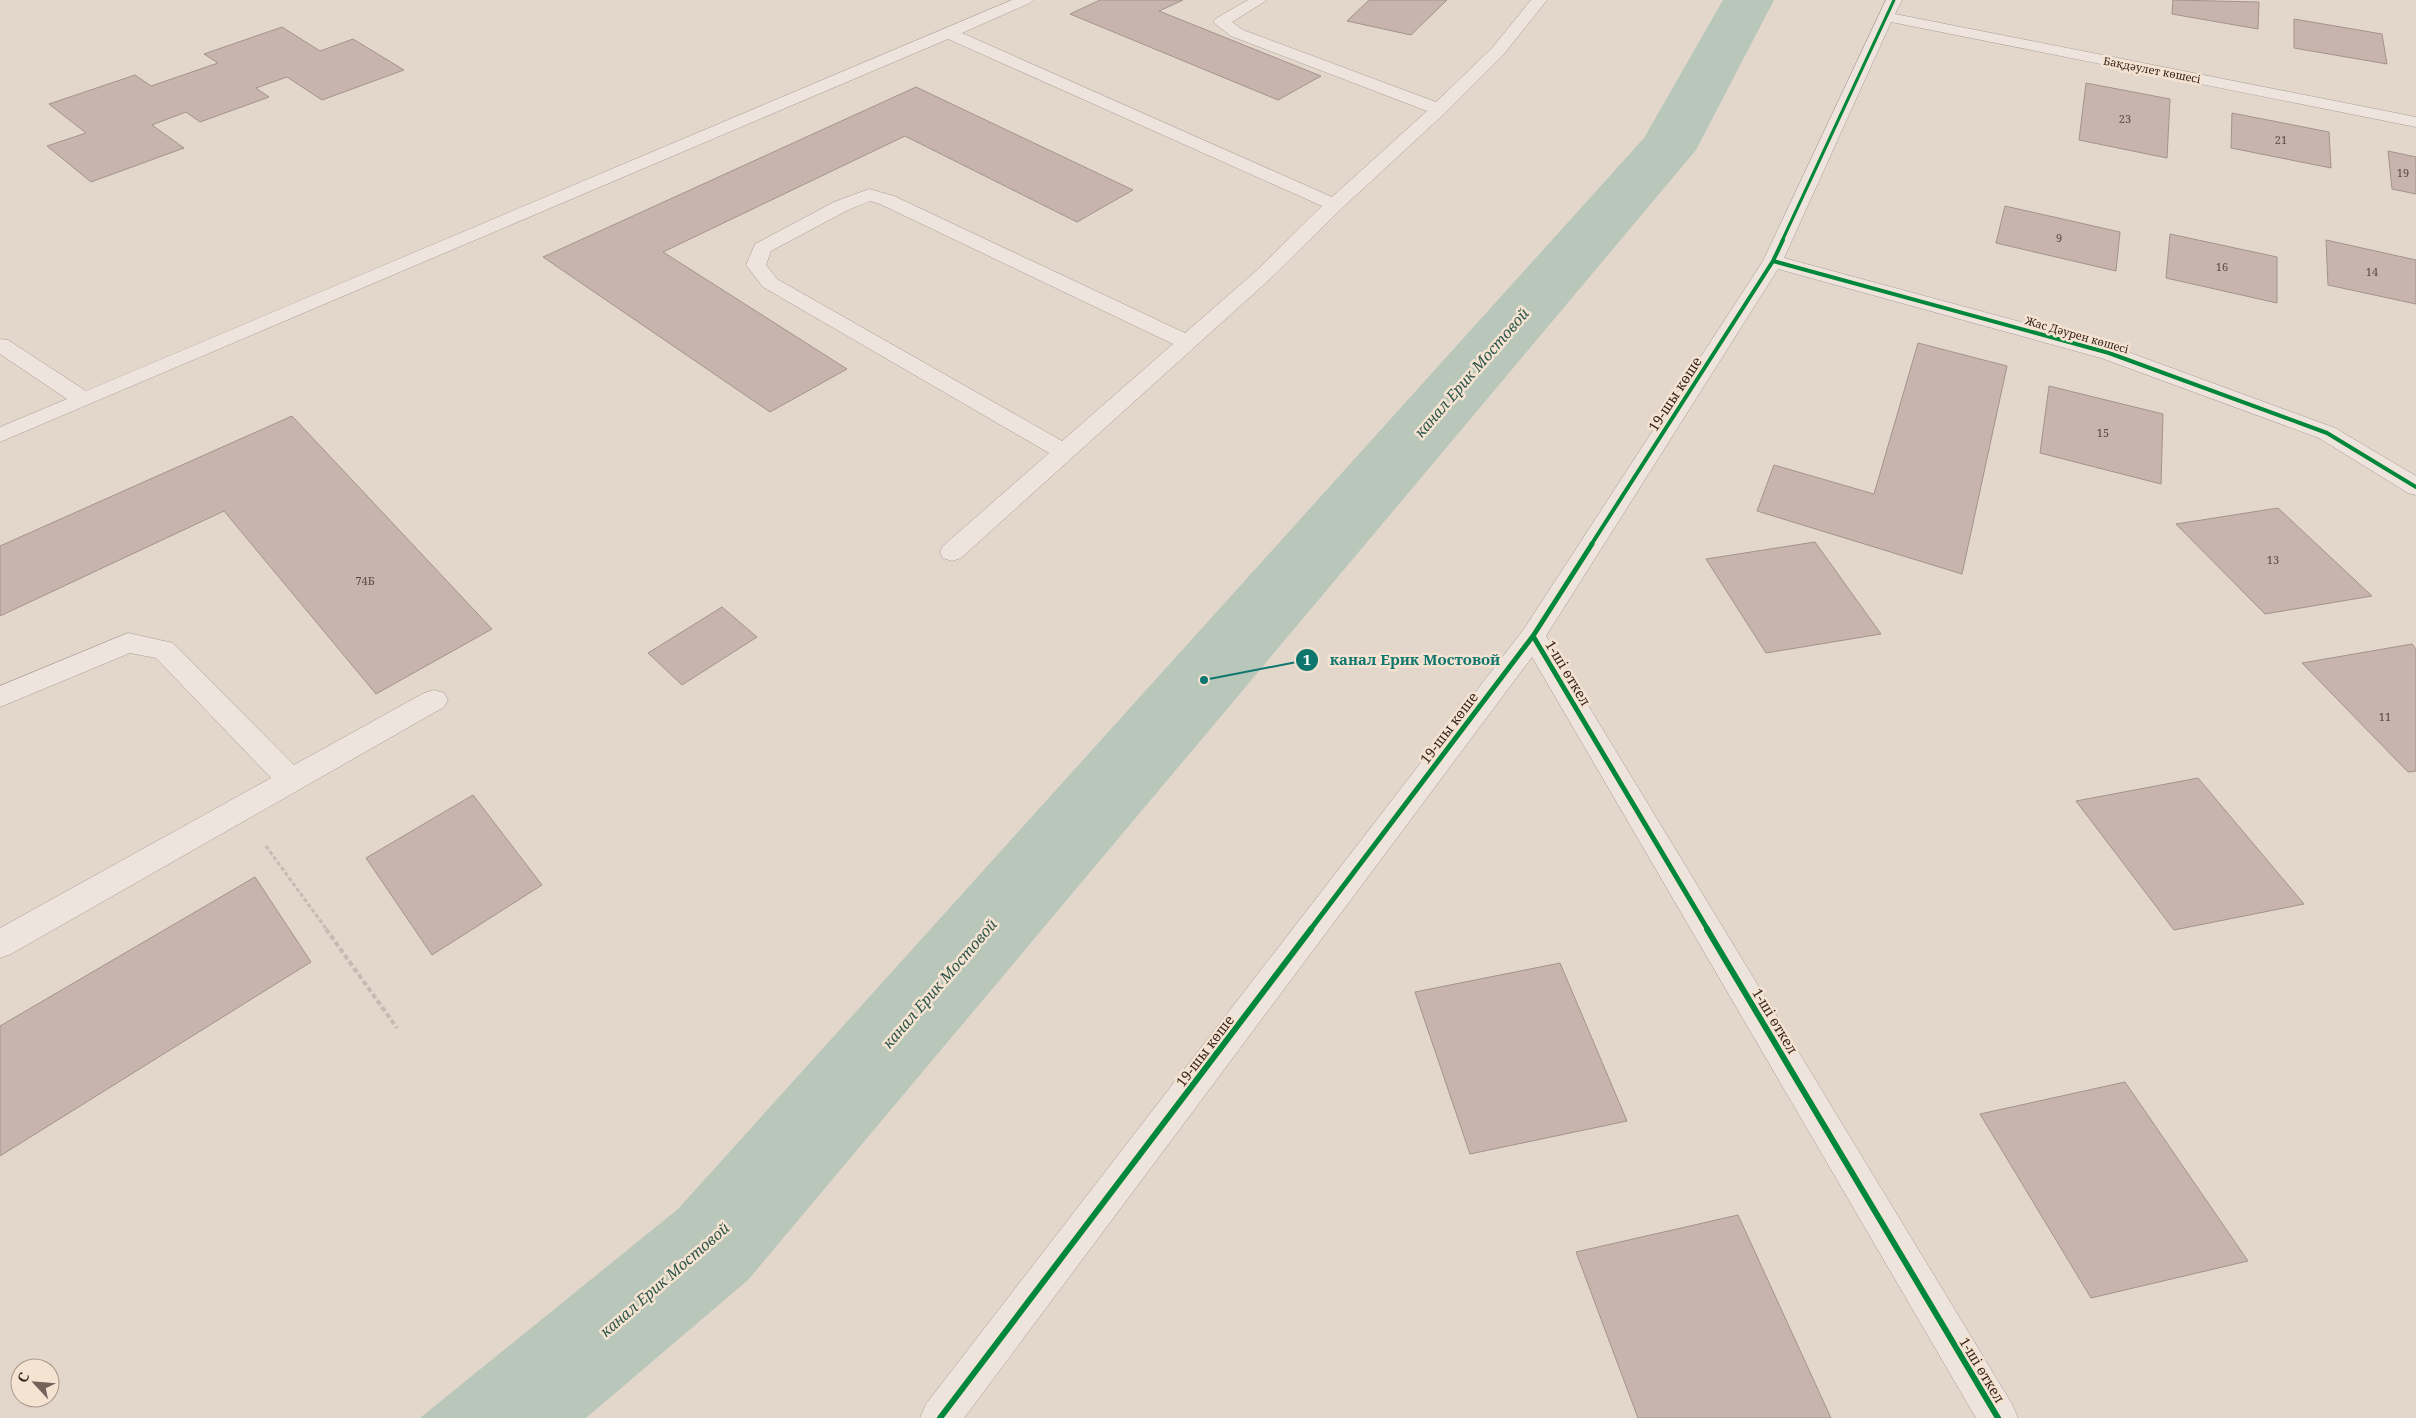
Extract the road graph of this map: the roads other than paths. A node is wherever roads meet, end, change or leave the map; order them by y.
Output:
1 (1025, 0) edge
2 (1259, 0) edge
3 (1539, 0) edge
4 (1891, 9) edge
5 (949, 34) junction
6 (1439, 109) junction
7 (2416, 122) edge
8 (1334, 205) junction
9 (1773, 261) junction
10 (1187, 342) junction
11 (0, 345) edge
12 (84, 400) junction
13 (0, 435) edge
14 (1064, 452) junction
15 (2416, 487) edge
16 (952, 552) dead end
17 (1534, 636) junction
18 (0, 696) edge
19 (434, 700) dead end
20 (291, 780) junction
21 (0, 944) edge
22 (940, 1418) edge
23 (1998, 1418) edge

1 - 5 street
2 - 6 street
3 - 6 street
4 - 7 street, Бақдәулет көшесi
4 - 9 street, 19-шы көше
5 - 8 street
5 - 12 street
6 - 8 street
8 - 10 street
9 - 15 street, Жас Дәурен көшесі
9 - 17 street, 19-шы көше
10 - 14 street
10 - 14 street
11 - 12 street
12 - 13 street
14 - 16 street
17 - 22 street, 19-шы көше
17 - 23 street, 1-шi өткел
18 - 20 street
19 - 20 street
20 - 21 street

